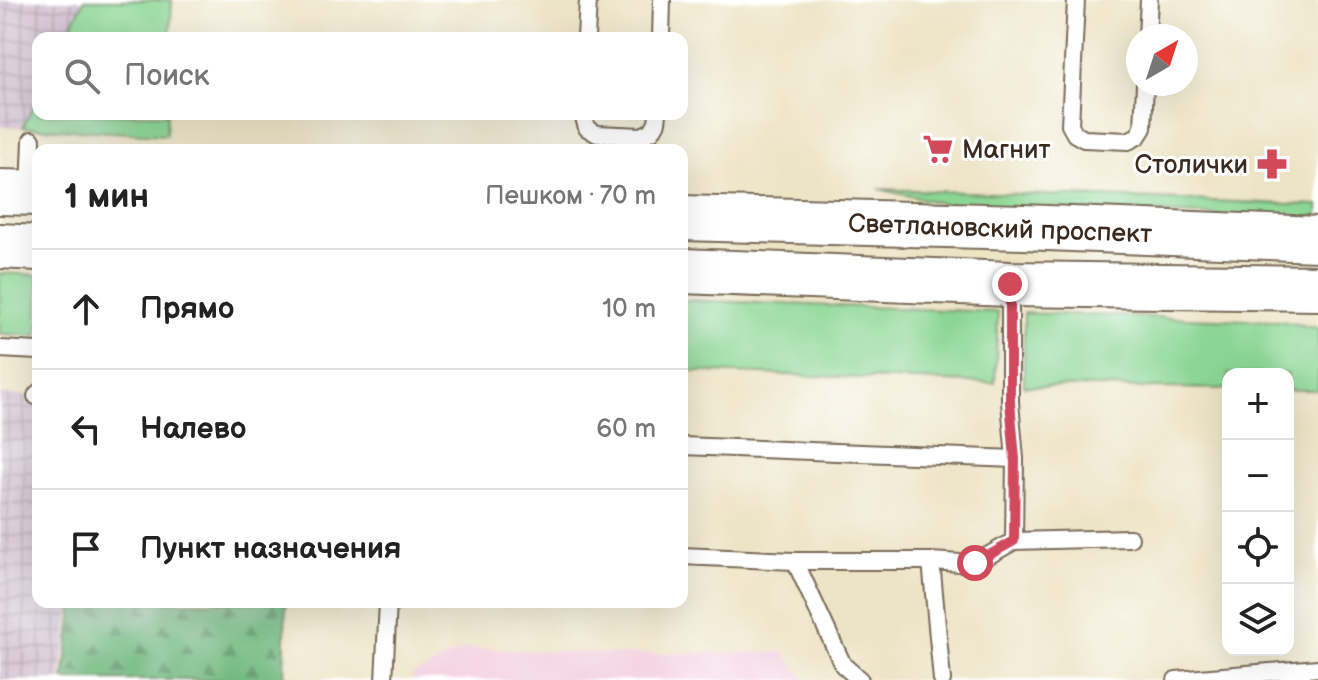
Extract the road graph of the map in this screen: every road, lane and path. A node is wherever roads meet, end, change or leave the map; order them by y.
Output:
1 (588, 0) edge
2 (662, 0) edge
3 (1076, 0) edge
4 (1149, 0) edge
5 (1148, 24) edge
6 (586, 32) edge
7 (661, 32) edge
8 (1144, 96) edge
9 (585, 120) edge
10 (657, 120) edge
11 (32, 140) dead end
12 (23, 193) edge
13 (688, 218) edge
14 (1318, 239) edge
15 (0, 246) edge
16 (32, 248) edge
17 (688, 271) edge
18 (1010, 284) junction
19 (1318, 288) edge
20 (0, 349) edge
21 (32, 351) edge
22 (688, 446) edge
23 (1015, 459) junction
24 (1130, 538) dead end
25 (1014, 541) junction
26 (688, 556) edge
27 (795, 561) junction
28 (931, 561) junction
29 (388, 608) edge
30 (1318, 668) edge
31 (384, 680) edge
32 (860, 680) edge
33 (942, 680) edge
34 (1176, 680) edge

1 - 6 lane
2 - 7 lane
3 - 8 lane
4 - 5 lane
9 - 10 lane
11 - 12 lane
13 - 14 main road, Светлановский проспект
15 - 16 main road
17 - 18 main road, Светлановский проспект
18 - 19 main road, Светлановский проспект
18 - 23 lane
20 - 21 lane
22 - 23 lane
23 - 25 lane
24 - 25 lane
25 - 28 lane
26 - 27 lane
27 - 28 lane
27 - 32 lane
28 - 33 lane
29 - 31 lane
30 - 34 lane

